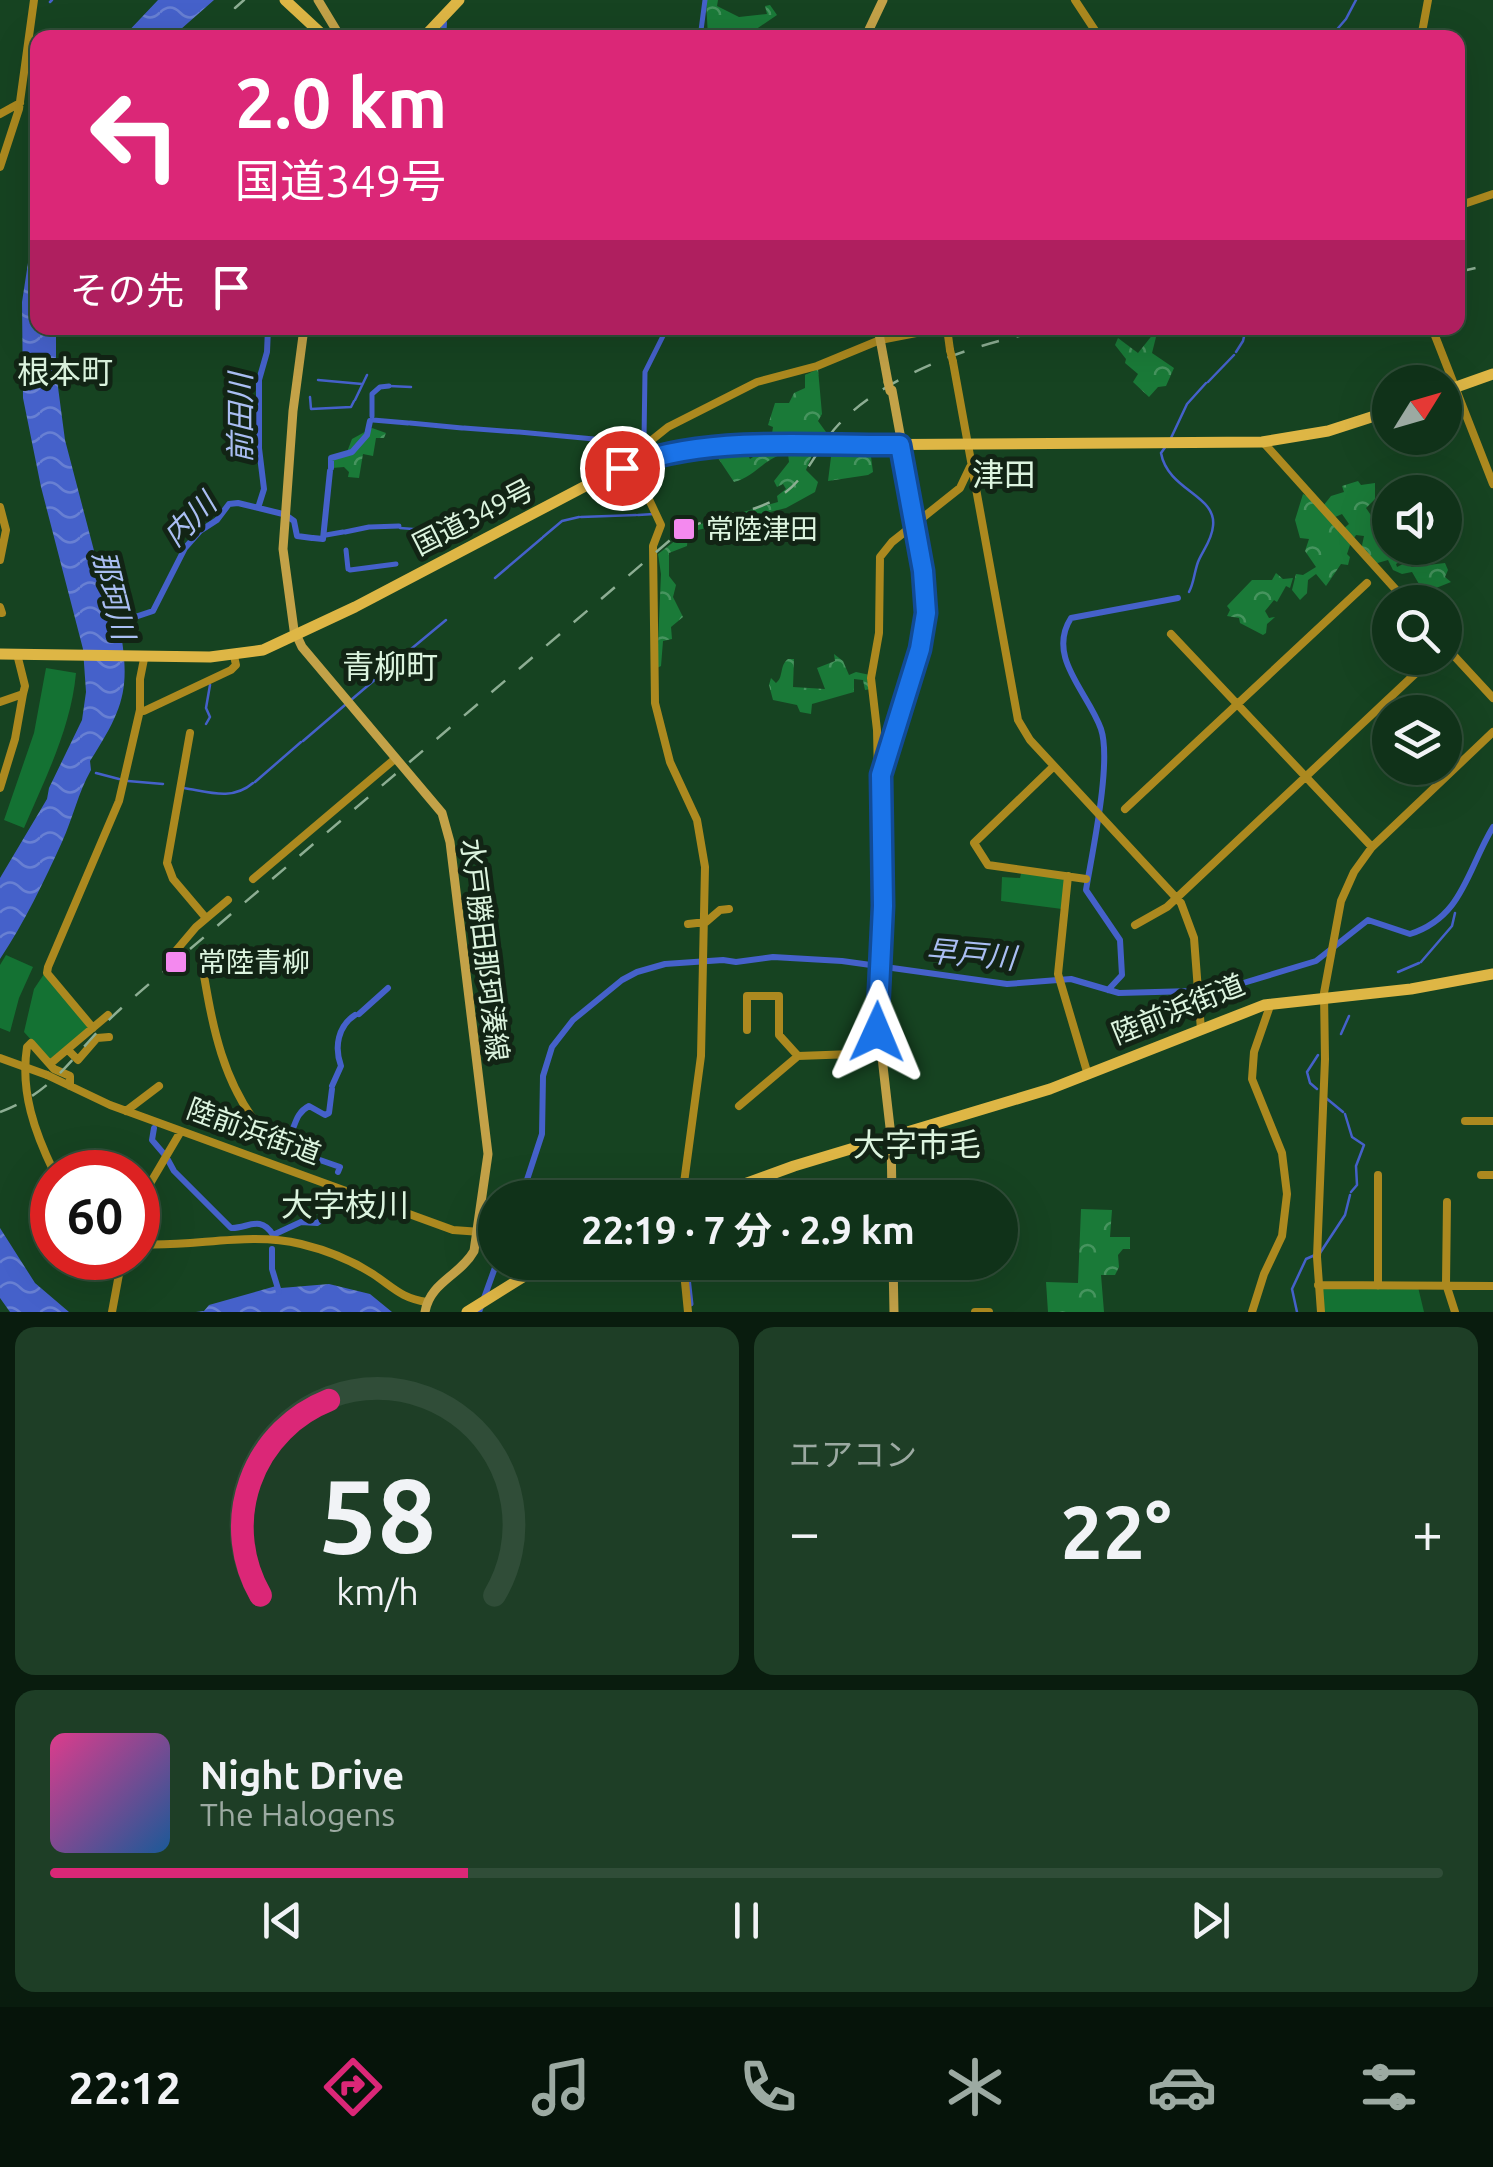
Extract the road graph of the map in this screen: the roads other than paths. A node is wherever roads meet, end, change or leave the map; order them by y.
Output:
1 (34, 0) edge
2 (284, 0) edge
3 (318, 0) edge
4 (460, 0) edge
5 (881, 0) edge
6 (1075, 0) edge
7 (1428, 0) edge
8 (316, 30) edge
9 (336, 30) edge
10 (432, 30) edge
11 (868, 30) edge
12 (1094, 30) edge
13 (1422, 30) edge
14 (20, 104) junction
15 (0, 114) edge
16 (0, 167) edge
17 (1493, 194) edge
18 (1465, 204) edge
19 (303, 335) edge
20 (881, 335) edge
21 (908, 335) edge
22 (946, 335) edge
23 (1434, 335) edge
24 (882, 340) junction
25 (1442, 365) edge
26 (1493, 372) edge
27 (1462, 383) edge
28 (1372, 415) edge
29 (1462, 416) edge
30 (1261, 440) junction
31 (901, 443) junction
32 (968, 443) junction
33 (638, 459) junction
34 (971, 464) junction
35 (1493, 484) edge
36 (0, 507) edge
37 (915, 524) junction
38 (0, 560) edge
39 (1367, 582) dead end
40 (1392, 585) edge
41 (1170, 634) dead end
42 (297, 638) junction
43 (0, 655) edge
44 (17, 655) junction
45 (234, 657) junction
46 (141, 658) junction
47 (1462, 664) edge
48 (1414, 675) edge
49 (24, 694) junction
50 (1493, 698) edge
51 (0, 702) edge
52 (1237, 704) junction
53 (140, 710) junction
54 (1493, 732) edge
55 (190, 733) dead end
56 (396, 758) junction
57 (1054, 766) junction
58 (1306, 776) junction
59 (880, 780) junction
60 (0, 788) edge
61 (1125, 809) dead end
62 (1372, 847) junction
63 (1068, 876) junction
64 (1086, 878) dead end
65 (253, 879) dead end
66 (1178, 898) junction
67 (228, 900) dead end
68 (728, 909) dead end
69 (206, 918) junction
70 (702, 922) junction
71 (688, 924) dead end
72 (1135, 926) dead end
73 (174, 953) dead end
74 (201, 958) dead end
75 (880, 966) junction
76 (1492, 974) edge
77 (1324, 995) junction
78 (1271, 1001) junction
79 (108, 1016) dead end
80 (93, 1028) junction
81 (1200, 1028) junction
82 (746, 1030) dead end
83 (109, 1037) dead end
84 (68, 1050) junction
85 (880, 1053) junction
86 (798, 1056) junction
87 (0, 1058) edge
88 (50, 1064) junction
89 (1087, 1073) junction
90 (70, 1086) junction
91 (159, 1086) dead end
92 (738, 1106) dead end
93 (126, 1111) junction
94 (1464, 1121) dead end
95 (1493, 1121) edge
96 (181, 1131) junction
97 (265, 1134) dead end
98 (891, 1136) junction
99 (44, 1150) edge
100 (160, 1167) edge
101 (1378, 1175) dead end
102 (1482, 1175) dead end
103 (1493, 1175) edge
104 (684, 1180) edge
105 (758, 1180) edge
106 (892, 1180) edge
107 (1448, 1202) dead end
108 (477, 1232) junction
109 (160, 1243) edge
110 (118, 1280) edge
111 (524, 1280) edge
112 (685, 1280) edge
113 (894, 1280) edge
114 (1318, 1285) junction
115 (1378, 1286) junction
116 (1447, 1286) junction
117 (1493, 1286) edge
118 (426, 1307) edge
119 (472, 1310) edge
120 (990, 1310) edge
121 (112, 1312) edge
122 (688, 1312) edge
123 (894, 1312) edge
124 (975, 1312) edge
125 (1252, 1312) edge
126 (1321, 1312) edge
127 (1455, 1312) edge

1 - 14 street
2 - 8 highway
3 - 9 main road
4 - 10 highway
5 - 11 main road
6 - 12 street
7 - 13 street
14 - 15 street
14 - 16 street
17 - 18 street
19 - 42 main road
20 - 24 main road
21 - 24 street
22 - 32 street, bridge
23 - 25 street
24 - 31 main road
24 - 33 street
26 - 27 highway
28 - 30 highway, 国道349号
29 - 35 street
30 - 32 highway, 国道349号
30 - 40 street
31 - 32 highway, 国道349号
31 - 33 highway, 国道349号
31 - 37 main road
32 - 34 street
33 - 42 highway, 国道349号
33 - 70 street
34 - 37 street
34 - 57 street
36 - 38 street
37 - 59 main road
37 - 59 street
37 - 75 main road
39 - 52 street
41 - 52 street
42 - 45 highway, 国道349号
42 - 56 main road, 水戸勝田那珂湊線
43 - 44 highway, 国道349号
44 - 46 highway, 国道349号
44 - 49 street
45 - 46 highway, 国道349号
45 - 53 street
46 - 53 street
47 - 50 street
48 - 58 street
49 - 51 street
49 - 60 street
52 - 58 street
52 - 61 street
53 - 80 street
54 - 62 street
55 - 69 street
56 - 65 street
56 - 108 main road, 水戸勝田那珂湊線
57 - 63 street
57 - 66 street
58 - 62 street
58 - 66 street
59 - 75 main road
62 - 77 street
63 - 64 street
63 - 89 street
66 - 72 street
66 - 81 street
67 - 69 street
68 - 70 street
69 - 73 street
70 - 71 street
70 - 104 street
74 - 97 street
75 - 85 main road
76 - 77 highway, 陸前浜街道
77 - 78 highway, 陸前浜街道
77 - 114 street
78 - 81 highway, 陸前浜街道
78 - 125 street
79 - 80 street
80 - 84 street
81 - 89 highway, 陸前浜街道
82 - 86 street
83 - 84 street
84 - 88 street
85 - 86 street
85 - 98 main road
86 - 92 street
87 - 90 street, 陸前浜街道, bridge
88 - 90 street
88 - 99 street
89 - 98 highway, 陸前浜街道
90 - 93 street, 陸前浜街道
91 - 93 street
93 - 96 street, 陸前浜街道
94 - 95 street
96 - 100 street
96 - 108 street, 陸前浜街道
98 - 105 highway, 陸前浜街道
98 - 106 main road
101 - 115 street
102 - 103 street
107 - 116 street
108 - 118 main road, 水戸勝田那珂湊線
109 - 118 street
110 - 121 street
111 - 119 highway
112 - 122 street
113 - 123 main road
114 - 115 street
114 - 126 street
115 - 116 street
116 - 117 street
116 - 127 street
120 - 124 street

